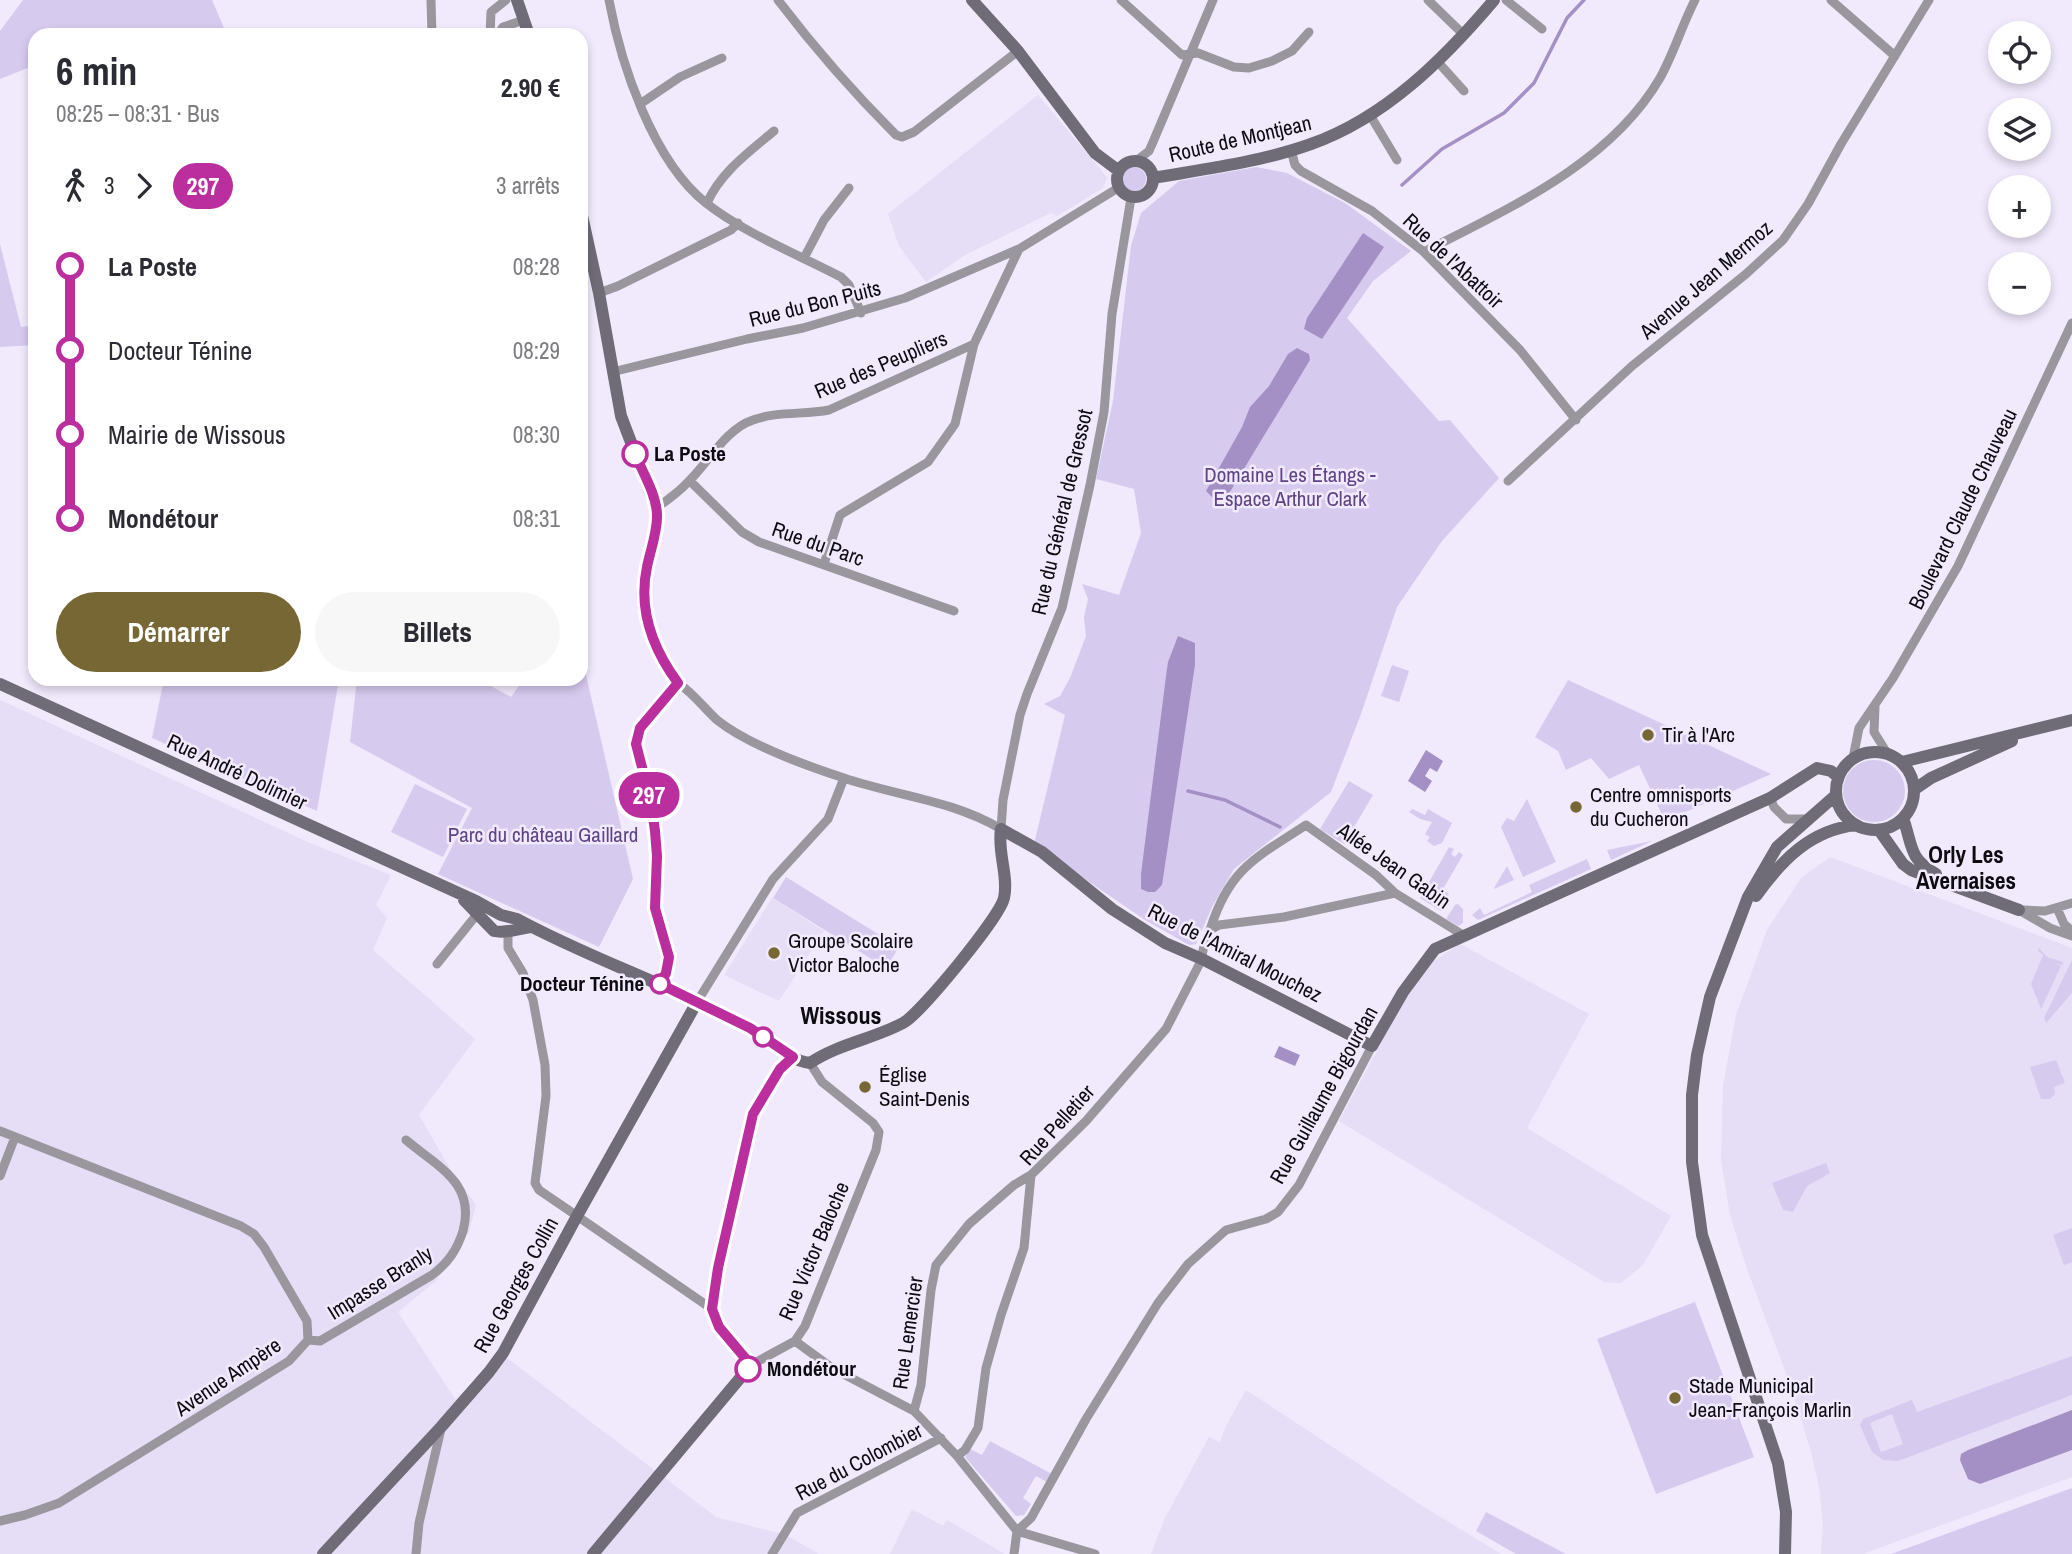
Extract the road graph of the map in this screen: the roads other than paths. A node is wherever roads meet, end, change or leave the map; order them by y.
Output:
1 (431, 0) edge
2 (506, 0) edge
3 (517, 0) edge
4 (609, 0) edge
5 (778, 0) edge
6 (972, 0) edge
7 (1121, 0) edge
8 (1213, 0) edge
9 (1428, 0) edge
10 (1494, 0) edge
11 (1506, 0) edge
12 (1695, 0) edge
13 (1831, 0) edge
14 (1929, 0) edge
15 (524, 20) junction
16 (432, 28) edge
17 (491, 28) edge
18 (502, 28) edge
19 (527, 28) edge
20 (1542, 29) dead end
21 (1309, 32) dead end
22 (1464, 35) junction
23 (1018, 51) junction
24 (1190, 54) junction
25 (1895, 55) junction
26 (722, 58) dead end
27 (1437, 61) junction
28 (1464, 91) dead end
29 (640, 104) junction
30 (1370, 115) junction
31 (774, 131) dead end
32 (1291, 150) junction
33 (1397, 160) dead end
34 (1136, 161) junction
35 (1119, 171) junction
36 (1153, 178) junction
37 (849, 188) dead end
38 (1118, 188) junction
39 (1131, 198) junction
40 (706, 203) junction
41 (738, 223) junction
42 (588, 243) edge
43 (1019, 249) junction
44 (1424, 252) junction
45 (804, 258) junction
46 (599, 293) junction
47 (861, 313) junction
48 (2072, 323) edge
49 (974, 344) junction
50 (612, 372) junction
51 (1576, 420) junction
52 (690, 481) junction
53 (1508, 481) dead end
54 (656, 508) junction
55 (824, 564) junction
56 (954, 611) dead end
57 (678, 683) junction
58 (0, 684) edge
59 (1875, 706) junction
60 (2072, 720) edge
61 (2042, 728) junction
62 (1887, 753) junction
63 (1853, 758) junction
64 (1902, 762) junction
65 (844, 778) junction
66 (1838, 778) junction
67 (1915, 789) junction
68 (1836, 796) junction
69 (1770, 798) junction
70 (1903, 818) junction
71 (1809, 819) junction
72 (1306, 825) joint
73 (1856, 825) junction
74 (1002, 829) junction
75 (1879, 830) junction
76 (1964, 890) junction
77 (1395, 893) junction
78 (2072, 903) edge
79 (2057, 908) junction
80 (2019, 910) junction
81 (484, 911) junction
82 (1743, 913) junction
83 (533, 928) junction
84 (1210, 930) junction
85 (2072, 931) edge
86 (508, 932) junction
87 (1464, 935) junction
88 (2072, 936) edge
89 (1202, 959) junction
90 (437, 964) dead end
91 (660, 984) junction
92 (697, 1002) junction
93 (1372, 1046) junction
94 (793, 1057) junction
95 (810, 1063) junction
96 (0, 1131) edge
97 (15, 1137) junction
98 (406, 1140) dead end
99 (1031, 1175) junction
100 (0, 1176) edge
101 (577, 1216) junction
102 (712, 1309) junction
103 (308, 1340) junction
104 (795, 1342) junction
105 (751, 1365) junction
106 (914, 1411) junction
107 (441, 1427) junction
108 (941, 1438) junction
109 (957, 1456) junction
110 (0, 1521) edge
111 (1017, 1531) junction
112 (323, 1554) edge
113 (416, 1554) edge
114 (593, 1554) edge
115 (772, 1554) edge
116 (1014, 1554) edge
117 (1096, 1554) edge
118 (1785, 1554) edge

1 - 16 street
2 - 17 street
3 - 15 street
4 - 29 street
5 - 23 street
6 - 23 street
7 - 24 street
8 - 24 street
9 - 22 street
10 - 22 street, Route de Montjean
11 - 20 street
12 - 44 street
13 - 25 street
14 - 25 street, Avenue Jean Mermoz
15 - 18 street
15 - 19 street
21 - 24 street
22 - 27 street, Route de Montjean
23 - 35 street
24 - 34 street
25 - 51 street, Avenue Jean Mermoz
26 - 29 street
27 - 28 street
27 - 30 street, Route de Montjean
29 - 40 street
30 - 32 street, Route de Montjean
30 - 33 street
31 - 40 street
32 - 36 street, Route de Montjean
32 - 44 street, Rue de l'Abattoir
34 - 35 street
34 - 36 street
35 - 38 street
36 - 39 street
37 - 45 street
38 - 39 street
38 - 43 street
39 - 74 street, Rue du Général de Gressot
40 - 41 street
41 - 45 street
41 - 46 street
42 - 46 street
43 - 47 street, Rue du Bon Puits
43 - 49 street, Rue des Peupliers
44 - 51 street, Rue de l'Abattoir
45 - 47 street
46 - 50 street
47 - 50 street, Rue du Bon Puits
48 - 59 street, Boulevard Claude Chauveau
49 - 52 street, Rue des Peupliers
49 - 55 street
50 - 54 street
51 - 53 street, Avenue Jean Mermoz
52 - 54 street, Rue des Peupliers
52 - 55 street, Rue du Parc
54 - 57 street
55 - 56 street, Rue du Parc
57 - 65 street, Rue de l'Amiral Mouchez
57 - 91 street
58 - 81 street, Rue André Dolimier
59 - 62 street
59 - 63 street, Boulevard Claude Chauveau
60 - 61 street
61 - 64 street
61 - 67 street
62 - 63 street
62 - 64 street
63 - 66 street
64 - 67 street
65 - 74 street, Rue de l'Amiral Mouchez
65 - 92 street
66 - 68 street
66 - 69 street, Rue Guillaume Bigourdan
67 - 70 street
68 - 71 street
68 - 73 street
69 - 71 street
69 - 87 street, Rue Guillaume Bigourdan
70 - 75 street
70 - 76 street
71 - 82 street
72 - 77 street, Allée Jean Gabin
72 - 84 street, Rue Pelletier
73 - 75 street
73 - 82 street
74 - 89 street, Rue de l'Amiral Mouchez
74 - 95 street
75 - 76 street
76 - 80 street
77 - 84 street
77 - 87 street, Allée Jean Gabin
78 - 79 street
79 - 80 street
79 - 85 street
80 - 88 street
81 - 83 street, Rue André Dolimier
81 - 86 street, Rue André Dolimier
81 - 90 street
82 - 118 street
83 - 86 street
83 - 91 street, Rue André Dolimier
84 - 89 street, Rue Pelletier
86 - 101 street
87 - 93 street, Rue Guillaume Bigourdan
89 - 93 street, Rue de l'Amiral Mouchez
89 - 99 street, Rue Pelletier
91 - 92 street, Rue André Dolimier
92 - 94 street, Rue André Dolimier
92 - 101 street, Rue Georges Collin
93 - 111 street, Rue Guillaume Bigourdan
94 - 95 street, Rue André Dolimier
94 - 102 street
95 - 104 street, Rue Victor Baloche
96 - 97 street, Avenue Ampère
97 - 100 street
97 - 103 street, Avenue Ampère
98 - 103 street, Impasse Branly
99 - 106 street, Rue Lemercier
99 - 109 street, Rue Pelletier
101 - 102 street
101 - 107 street, Rue Georges Collin
102 - 105 street
103 - 110 street, Avenue Ampère
104 - 105 street, Rue Victor Baloche
104 - 106 street
105 - 114 street, Rue Victor Baloche
106 - 108 street
107 - 112 street, Rue Georges Collin
107 - 113 street
108 - 109 street
108 - 115 street, Rue du Colombier
109 - 111 street
111 - 116 street
111 - 117 street

